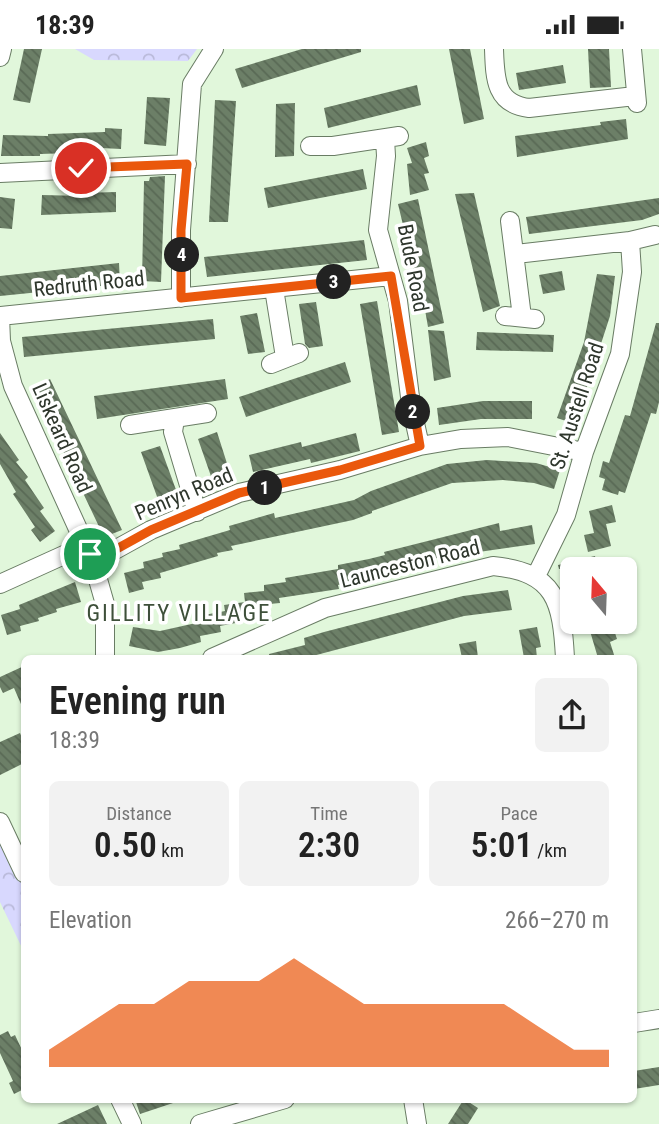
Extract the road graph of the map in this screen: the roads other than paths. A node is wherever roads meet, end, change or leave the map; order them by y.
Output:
1 (2, 49) edge
2 (214, 49) edge
3 (494, 49) edge
4 (632, 49) edge
5 (0, 57) edge
6 (310, 145) dead end
7 (187, 164) junction
8 (0, 173) edge
9 (510, 221) dead end
10 (655, 235) dead end
11 (630, 241) junction
12 (516, 254) junction
13 (391, 276) junction
14 (278, 288) junction
15 (181, 298) junction
16 (0, 316) edge
17 (521, 317) dead end
18 (285, 358) dead end
19 (207, 413) dead end
20 (175, 419) junction
21 (130, 425) dead end
22 (420, 446) junction
23 (584, 452) junction
24 (197, 512) junction
25 (86, 545) junction
26 (93, 562) junction
27 (536, 576) junction
28 (0, 584) edge
29 (251, 650) edge
30 (105, 655) edge
31 (227, 655) edge
32 (565, 655) edge
33 (0, 822) edge
34 (21, 867) edge
35 (659, 1019) edge
36 (637, 1023) edge
37 (122, 1103) edge
38 (271, 1103) edge
39 (414, 1103) edge
40 (132, 1124) edge
41 (200, 1124) edge
42 (417, 1124) edge

1 - 5 street
2 - 7 street
3 - 4 street
6 - 13 street, Bude Road
7 - 8 street
7 - 15 street
9 - 12 street
10 - 11 street
11 - 12 street
11 - 23 street, St. Austell Road
12 - 17 street
13 - 14 street, Redruth Road
13 - 22 street, Bude Road
14 - 15 street, Redruth Road
14 - 18 street
15 - 16 street, Redruth Road
16 - 25 street, Liskeard Road
19 - 20 street
20 - 21 street
20 - 24 street
22 - 23 street, Penryn Road
22 - 24 street, Penryn Road
23 - 27 street, St. Austell Road
24 - 26 street, Penryn Road
25 - 26 street, Liskeard Road
25 - 28 street
26 - 30 street, Liskeard Road
27 - 29 street, Launceston Road
27 - 32 street
29 - 31 street, Launceston Road
33 - 34 street
35 - 36 street
37 - 40 street
38 - 41 street
39 - 42 street

